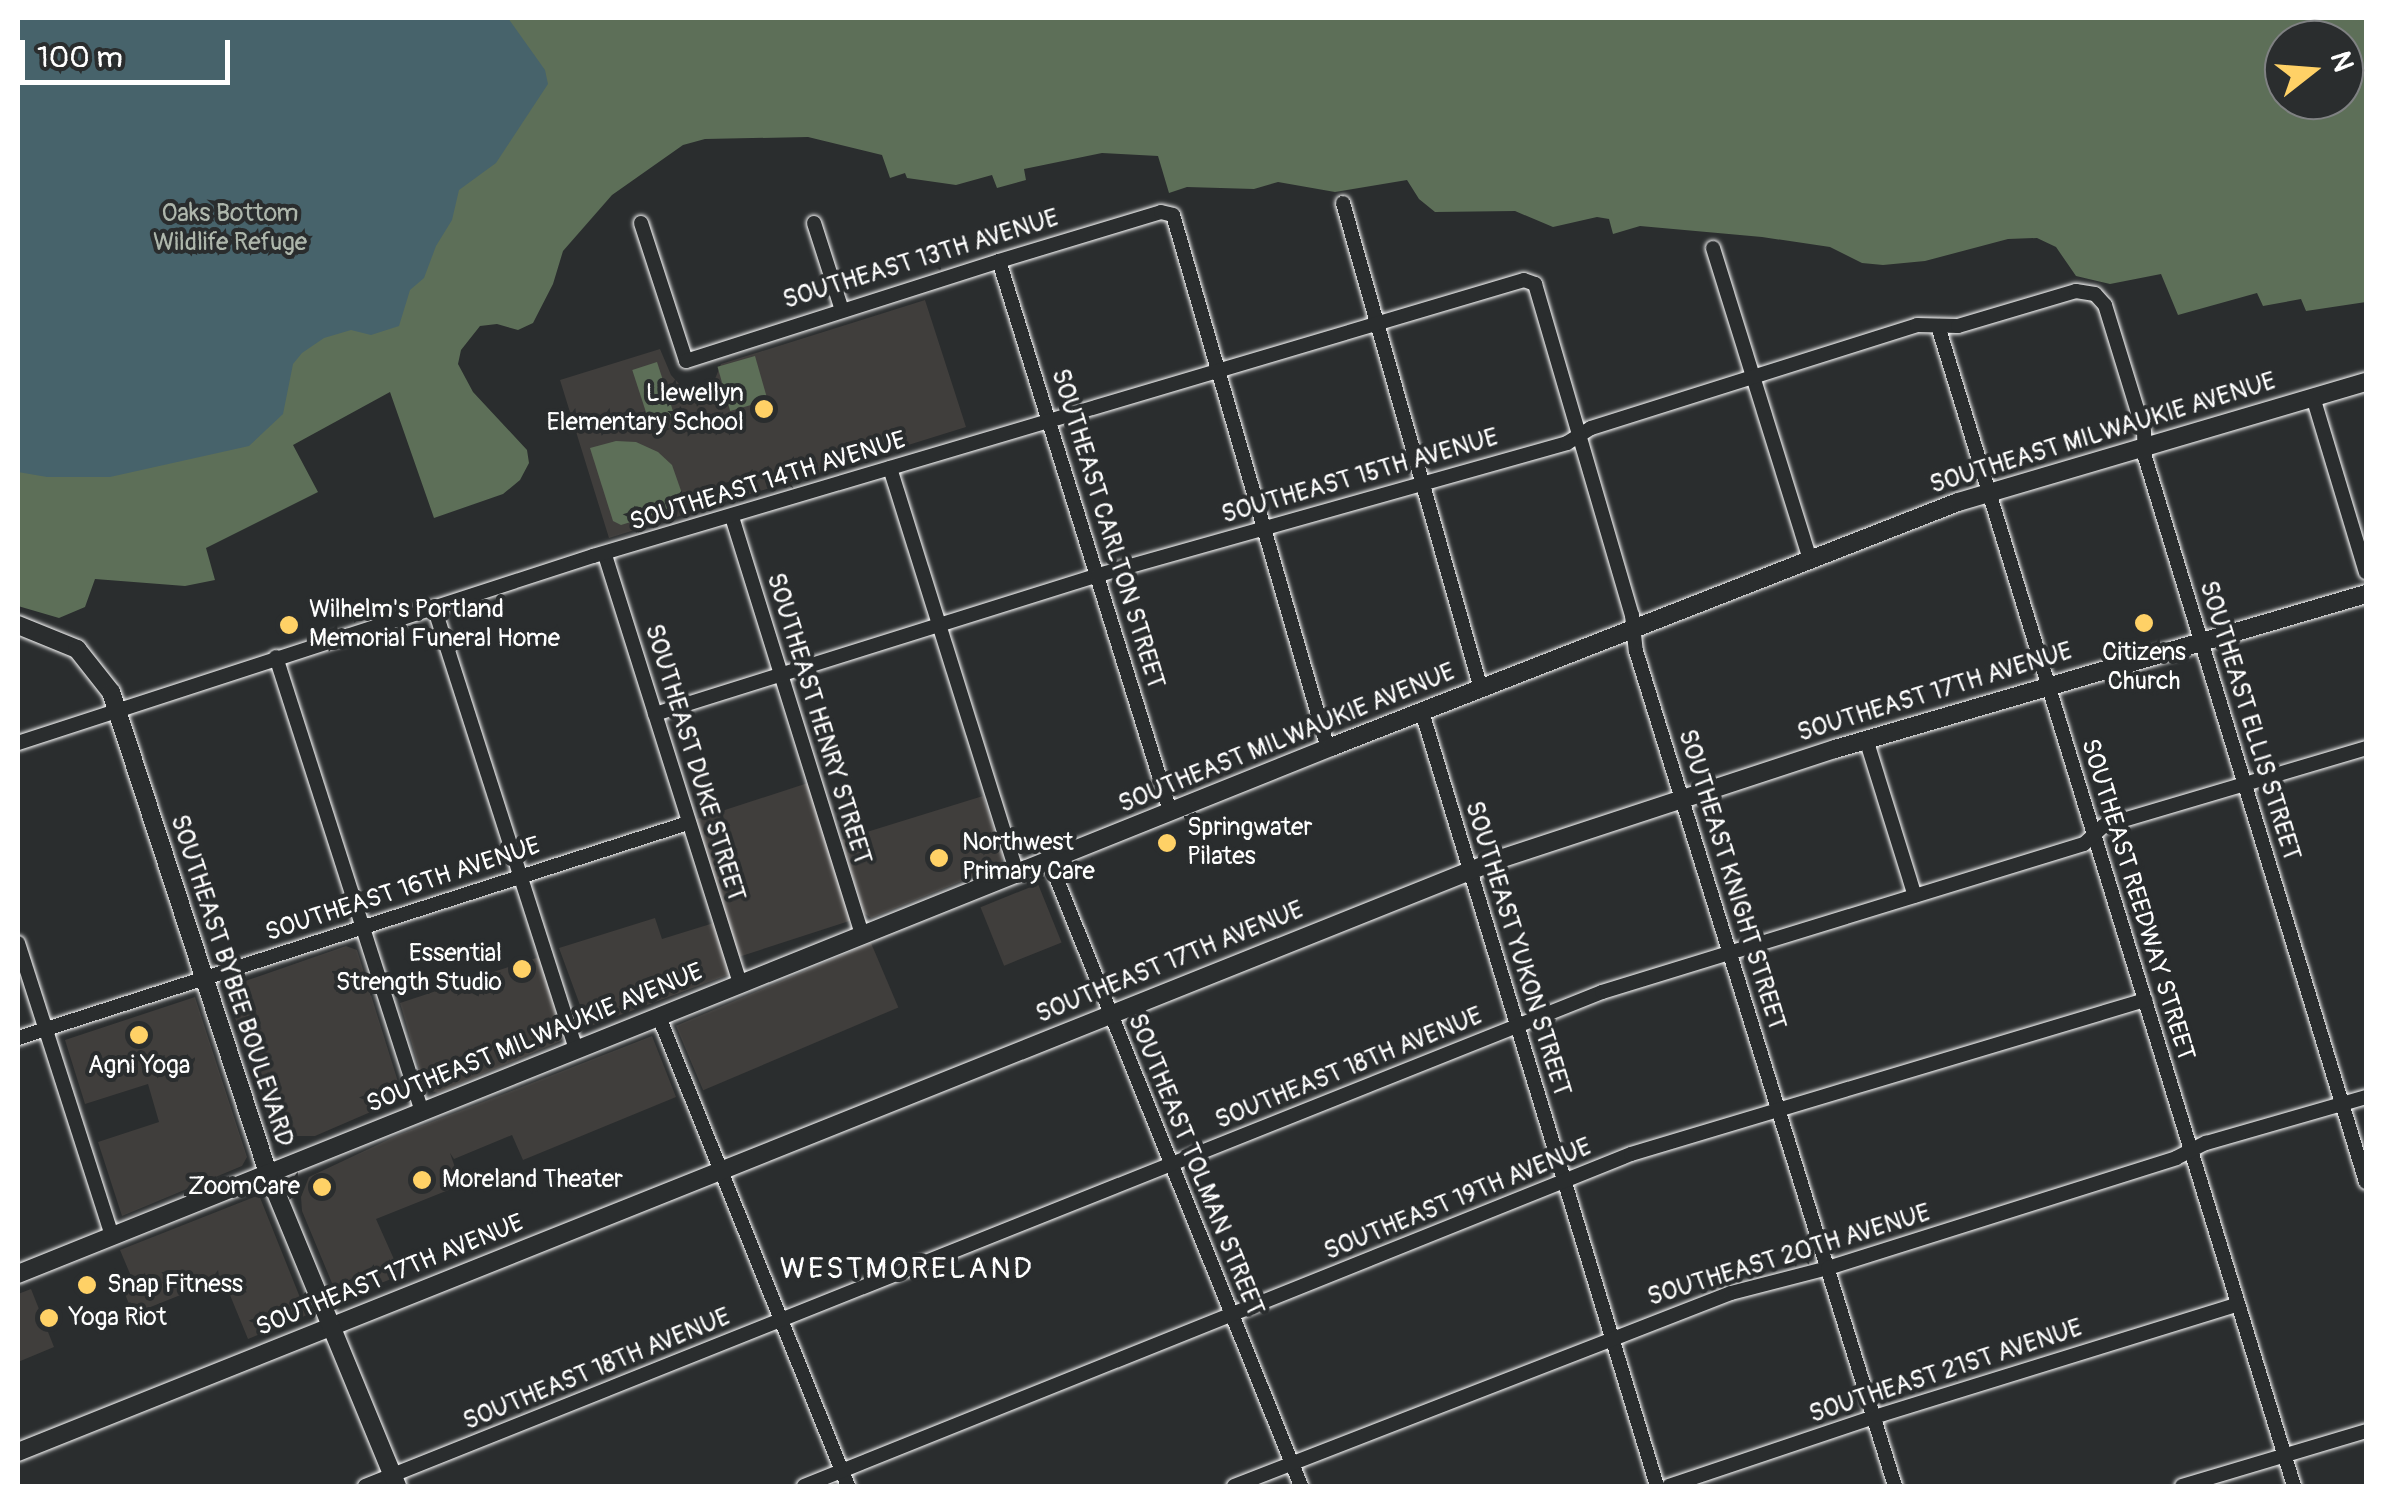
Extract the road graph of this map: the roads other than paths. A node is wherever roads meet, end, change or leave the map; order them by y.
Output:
1 (1343, 203) dead end
2 (640, 223) dead end
3 (814, 223) dead end
4 (1713, 248) dead end
5 (999, 260) junction
6 (1535, 284) joint
7 (2076, 291) joint
8 (842, 310) junction
9 (1377, 323) junction
10 (1938, 326) junction
11 (1218, 369) junction
12 (1754, 376) junction
13 (2366, 382) edge
14 (2314, 397) junction
15 (1049, 419) junction
16 (1579, 435) junction
17 (2144, 446) junction
18 (890, 468) junction
19 (1422, 481) junction
20 (1989, 491) junction
21 (732, 517) junction
22 (1263, 526) junction
23 (605, 555) junction
24 (1810, 560) junction
25 (2366, 572) edge
26 (1098, 576) junction
27 (2366, 594) edge
28 (434, 607) junction
29 (940, 625) junction
30 (18, 626) edge
31 (1634, 630) junction
32 (2201, 641) junction
33 (276, 658) junction
34 (781, 675) junction
35 (2047, 684) junction
36 (1481, 689) junction
37 (117, 711) junction
38 (1422, 712) junction
39 (654, 714) junction
40 (1866, 739) junction
41 (18, 743) edge
42 (1328, 748) junction
43 (2366, 748) edge
44 (2246, 785) junction
45 (1681, 796) junction
46 (1170, 811) junction
47 (688, 823) junction
48 (2093, 836) junction
49 (1049, 860) junction
50 (1470, 870) junction
51 (1017, 873) junction
52 (520, 876) junction
53 (1915, 896) junction
54 (362, 927) junction
55 (862, 935) junction
56 (18, 943) edge
57 (1730, 953) junction
58 (204, 978) junction
59 (740, 984) junction
60 (2145, 1000) junction
61 (1110, 1014) junction
62 (658, 1016) junction
63 (1517, 1026) junction
64 (45, 1029) junction
65 (18, 1038) edge
66 (576, 1050) junction
67 (2366, 1097) edge
68 (2342, 1105) junction
69 (422, 1112) junction
70 (1780, 1112) junction
71 (2191, 1151) junction
72 (1170, 1165) junction
73 (719, 1171) junction
74 (268, 1173) junction
75 (1564, 1182) junction
76 (2366, 1182) edge
77 (112, 1236) junction
78 (1828, 1268) junction
79 (18, 1274) edge
80 (2238, 1304) junction
81 (1231, 1315) junction
82 (780, 1322) junction
83 (330, 1326) junction
84 (1612, 1337) junction
85 (1874, 1417) junction
86 (2366, 1431) edge
87 (18, 1452) edge
88 (2284, 1456) junction
89 (1292, 1463) junction
90 (842, 1471) junction
91 (394, 1481) edge
92 (365, 1486) edge
93 (804, 1486) edge
94 (848, 1486) edge
95 (1234, 1486) edge
96 (1301, 1486) edge
97 (1657, 1486) edge
98 (1669, 1486) edge
99 (1895, 1486) edge
100 (2182, 1486) edge
101 (2294, 1486) edge

1 - 9 street
2 - 8 street, SOUTHEAST 13TH AVENUE
3 - 8 street
4 - 12 street
5 - 8 street, SOUTHEAST 13TH AVENUE
5 - 11 street, SOUTHEAST 13TH AVENUE
5 - 15 street, SOUTHEAST CARLTON STREET
6 - 9 street, SOUTHEAST 14TH AVENUE
6 - 16 street, SOUTHEAST KNIGHT STREET
7 - 10 street, SOUTHEAST 15TH AVENUE
7 - 17 street, SOUTHEAST ELLIS STREET
9 - 11 street, SOUTHEAST 14TH AVENUE
9 - 19 street
10 - 12 street, SOUTHEAST 15TH AVENUE
10 - 20 street, SOUTHEAST REEDWAY STREET
11 - 15 street, SOUTHEAST 14TH AVENUE
11 - 22 street
12 - 16 street, SOUTHEAST 15TH AVENUE
12 - 24 street
13 - 14 street, SOUTHEAST MILWAUKIE AVENUE
14 - 17 street, SOUTHEAST MILWAUKIE AVENUE
14 - 25 street
15 - 18 street, SOUTHEAST 14TH AVENUE
15 - 26 street, SOUTHEAST CARLTON STREET
16 - 19 street, SOUTHEAST 15TH AVENUE
16 - 31 street, SOUTHEAST KNIGHT STREET
17 - 20 street, SOUTHEAST MILWAUKIE AVENUE
17 - 32 street, SOUTHEAST ELLIS STREET
18 - 21 street, SOUTHEAST 14TH AVENUE
18 - 29 street
19 - 22 street, SOUTHEAST 15TH AVENUE
19 - 36 street
20 - 24 street, SOUTHEAST MILWAUKIE AVENUE
20 - 35 street, SOUTHEAST REEDWAY STREET
21 - 23 street, SOUTHEAST 14TH AVENUE
21 - 34 street, SOUTHEAST HENRY STREET
22 - 26 street, SOUTHEAST 15TH AVENUE
22 - 42 street
23 - 28 street, SOUTHEAST 14TH AVENUE
23 - 39 street, SOUTHEAST DUKE STREET
24 - 31 street, SOUTHEAST MILWAUKIE AVENUE
26 - 29 street, SOUTHEAST 15TH AVENUE
26 - 46 street, SOUTHEAST CARLTON STREET
27 - 32 street, SOUTHEAST 17TH AVENUE
28 - 33 street, SOUTHEAST 14TH AVENUE
28 - 52 street
29 - 34 street, SOUTHEAST 15TH AVENUE
29 - 51 street
30 - 37 street
31 - 36 street, SOUTHEAST MILWAUKIE AVENUE
31 - 45 street, SOUTHEAST KNIGHT STREET
32 - 35 street, SOUTHEAST 17TH AVENUE
32 - 44 street, SOUTHEAST ELLIS STREET
33 - 37 street, SOUTHEAST 14TH AVENUE
33 - 54 street
34 - 39 street, SOUTHEAST 15TH AVENUE
34 - 55 street, SOUTHEAST HENRY STREET
35 - 40 street, SOUTHEAST 17TH AVENUE
35 - 48 street, SOUTHEAST REEDWAY STREET
36 - 38 street, SOUTHEAST MILWAUKIE AVENUE
37 - 41 street, SOUTHEAST 14TH AVENUE
37 - 58 street, SOUTHEAST BYBEE BOULEVARD
38 - 42 street, SOUTHEAST MILWAUKIE AVENUE
38 - 50 street, SOUTHEAST YUKON STREET
39 - 47 street, SOUTHEAST DUKE STREET
40 - 45 street, SOUTHEAST 17TH AVENUE
40 - 53 street
42 - 46 street, SOUTHEAST MILWAUKIE AVENUE
43 - 44 street, SOUTHEAST 18TH AVENUE
44 - 48 street, SOUTHEAST 18TH AVENUE
44 - 68 street, SOUTHEAST ELLIS STREET
45 - 50 street, SOUTHEAST 17TH AVENUE
45 - 57 street, SOUTHEAST KNIGHT STREET
46 - 49 street, SOUTHEAST MILWAUKIE AVENUE
47 - 52 street, SOUTHEAST 16TH AVENUE
47 - 59 street, SOUTHEAST DUKE STREET
48 - 53 street, SOUTHEAST 18TH AVENUE
48 - 60 street, SOUTHEAST REEDWAY STREET
49 - 51 street, SOUTHEAST MILWAUKIE AVENUE
49 - 61 street, SOUTHEAST TOLMAN STREET
50 - 61 street, SOUTHEAST 17TH AVENUE
50 - 63 street, SOUTHEAST YUKON STREET
51 - 55 street, SOUTHEAST MILWAUKIE AVENUE
52 - 54 street, SOUTHEAST 16TH AVENUE
52 - 66 street
53 - 57 street, SOUTHEAST 18TH AVENUE
54 - 58 street, SOUTHEAST 16TH AVENUE
54 - 69 street
55 - 59 street, SOUTHEAST MILWAUKIE AVENUE
56 - 64 street
57 - 63 street, SOUTHEAST 18TH AVENUE
57 - 70 street, SOUTHEAST KNIGHT STREET
58 - 64 street, SOUTHEAST 16TH AVENUE
58 - 74 street, SOUTHEAST BYBEE BOULEVARD
59 - 62 street, SOUTHEAST MILWAUKIE AVENUE
60 - 70 street, SOUTHEAST 19TH AVENUE
60 - 71 street, SOUTHEAST REEDWAY STREET
61 - 72 street, SOUTHEAST TOLMAN STREET
61 - 73 street, SOUTHEAST 17TH AVENUE
62 - 66 street, SOUTHEAST MILWAUKIE AVENUE
62 - 73 street
63 - 72 street, SOUTHEAST 18TH AVENUE
63 - 75 street, SOUTHEAST YUKON STREET
64 - 65 street, SOUTHEAST 16TH AVENUE
64 - 77 street
66 - 69 street, SOUTHEAST MILWAUKIE AVENUE
67 - 68 street, SOUTHEAST 20TH AVENUE
68 - 71 street, SOUTHEAST 20TH AVENUE
68 - 76 street, SOUTHEAST ELLIS STREET
69 - 74 street, SOUTHEAST MILWAUKIE AVENUE
70 - 75 street, SOUTHEAST 19TH AVENUE
70 - 78 street, SOUTHEAST KNIGHT STREET
71 - 78 street, SOUTHEAST 20TH AVENUE
71 - 80 street, SOUTHEAST REEDWAY STREET
72 - 81 street, SOUTHEAST TOLMAN STREET
72 - 82 street, SOUTHEAST 18TH AVENUE
73 - 82 street
73 - 83 street, SOUTHEAST 17TH AVENUE
74 - 77 street, SOUTHEAST MILWAUKIE AVENUE
74 - 83 street, SOUTHEAST BYBEE BOULEVARD
75 - 81 street, SOUTHEAST 19TH AVENUE
75 - 84 street, SOUTHEAST YUKON STREET
77 - 79 street, SOUTHEAST MILWAUKIE AVENUE
78 - 84 street, SOUTHEAST 20TH AVENUE
78 - 85 street, SOUTHEAST KNIGHT STREET
80 - 85 street, SOUTHEAST 21ST AVENUE
80 - 88 street, SOUTHEAST REEDWAY STREET
81 - 89 street, SOUTHEAST TOLMAN STREET
81 - 90 street, SOUTHEAST 19TH AVENUE
82 - 90 street
82 - 91 street, SOUTHEAST 18TH AVENUE
83 - 87 street, SOUTHEAST 17TH AVENUE
83 - 91 street, SOUTHEAST BYBEE BOULEVARD
84 - 89 street, SOUTHEAST 20TH AVENUE
84 - 97 street, SOUTHEAST YUKON STREET
85 - 98 street, SOUTHEAST 21ST AVENUE
85 - 99 street, SOUTHEAST KNIGHT STREET
86 - 88 street
88 - 100 street
88 - 101 street, SOUTHEAST REEDWAY STREET
89 - 95 street, SOUTHEAST 20TH AVENUE
89 - 96 street, SOUTHEAST TOLMAN STREET
90 - 93 street, SOUTHEAST 19TH AVENUE
90 - 94 street
91 - 92 street, SOUTHEAST 18TH AVENUE

